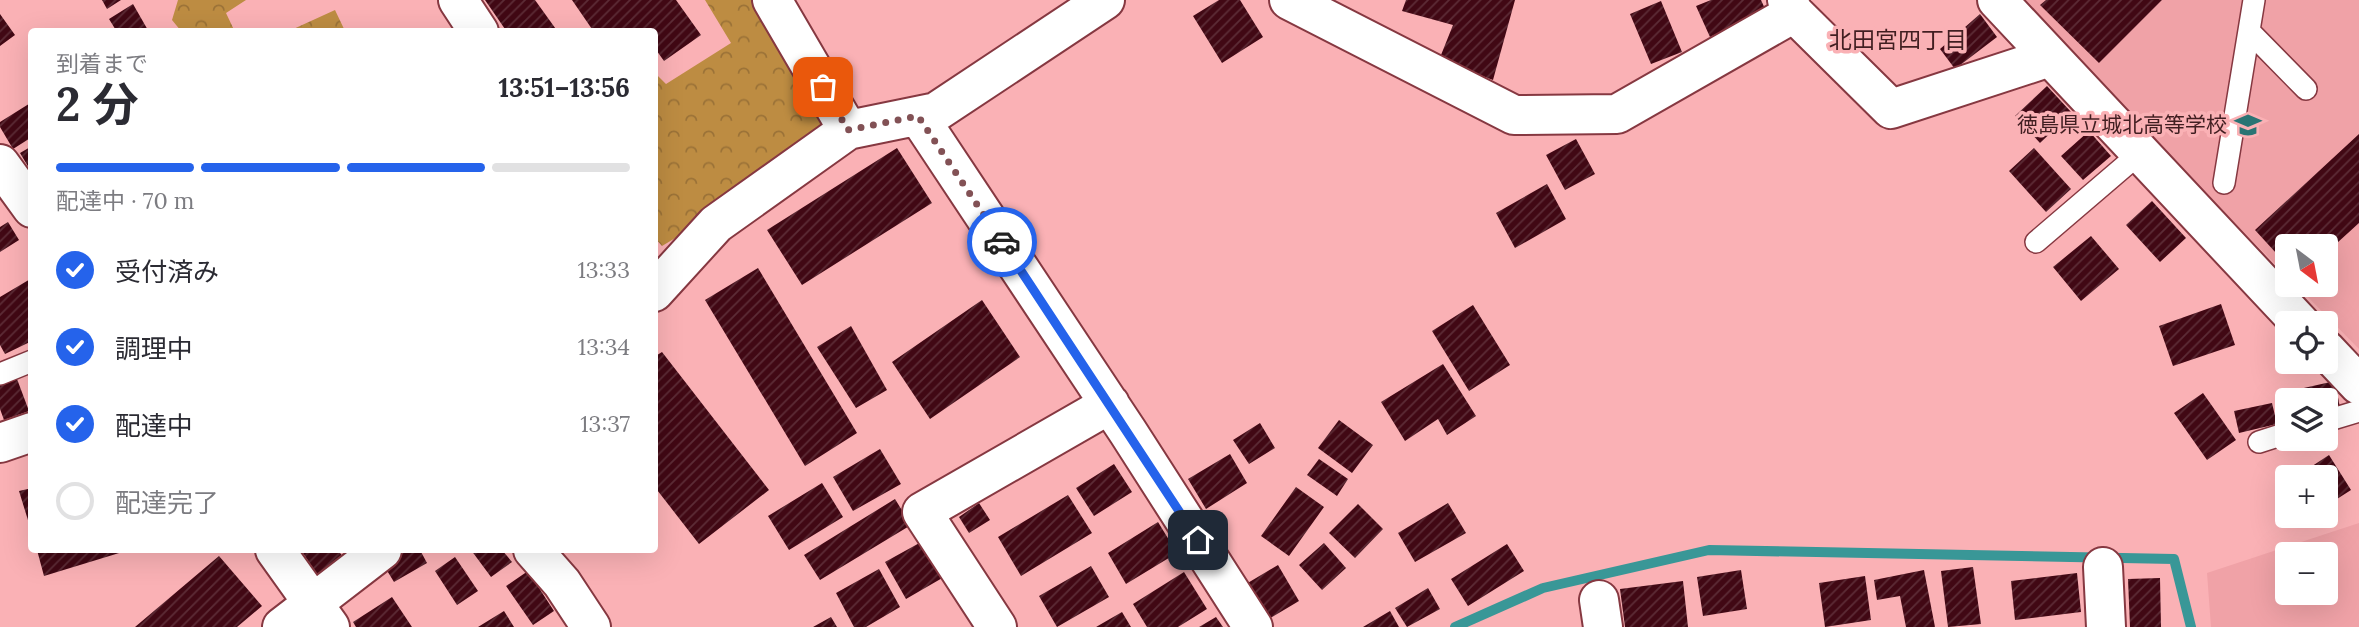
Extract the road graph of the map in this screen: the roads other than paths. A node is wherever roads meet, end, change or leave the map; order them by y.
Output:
1 (457, 0) edge
2 (772, 0) edge
3 (1105, 0) edge
4 (1289, 0) edge
5 (1997, 0) edge
6 (2254, 0) edge
7 (1791, 7) edge
8 (477, 28) edge
9 (2249, 31) junction
10 (2050, 58) junction
11 (2306, 89) dead end
12 (918, 116) junction
13 (848, 130) junction
14 (2140, 153) junction
15 (0, 164) edge
16 (2224, 183) dead end
17 (28, 202) edge
18 (2036, 242) dead end
19 (663, 275) edge
20 (2289, 311) edge
21 (28, 363) edge
22 (2338, 363) edge
23 (0, 374) edge
24 (2359, 385) edge
25 (1110, 404) junction
26 (2359, 411) edge
27 (2338, 417) edge
28 (28, 433) edge
29 (2275, 437) edge
30 (2259, 442) dead end
31 (0, 443) edge
32 (277, 553) edge
33 (379, 553) edge
34 (536, 553) edge
35 (2103, 567) dead end
36 (322, 616) edge
37 (282, 627) edge
38 (591, 627) edge
39 (997, 627) edge
40 (1253, 627) edge
41 (2106, 627) edge

1 - 8 street
2 - 13 street
3 - 12 street
4 - 7 street
5 - 10 street
6 - 9 lane
7 - 10 street
9 - 11 lane
9 - 16 lane
10 - 14 street
12 - 13 street
12 - 25 street
13 - 19 street
14 - 18 lane
14 - 20 street
15 - 17 street
21 - 23 lane
22 - 24 street
25 - 39 street
25 - 40 street
26 - 27 lane
28 - 31 street
29 - 30 lane
32 - 36 street
33 - 36 street
34 - 38 street
35 - 41 street
36 - 37 street

